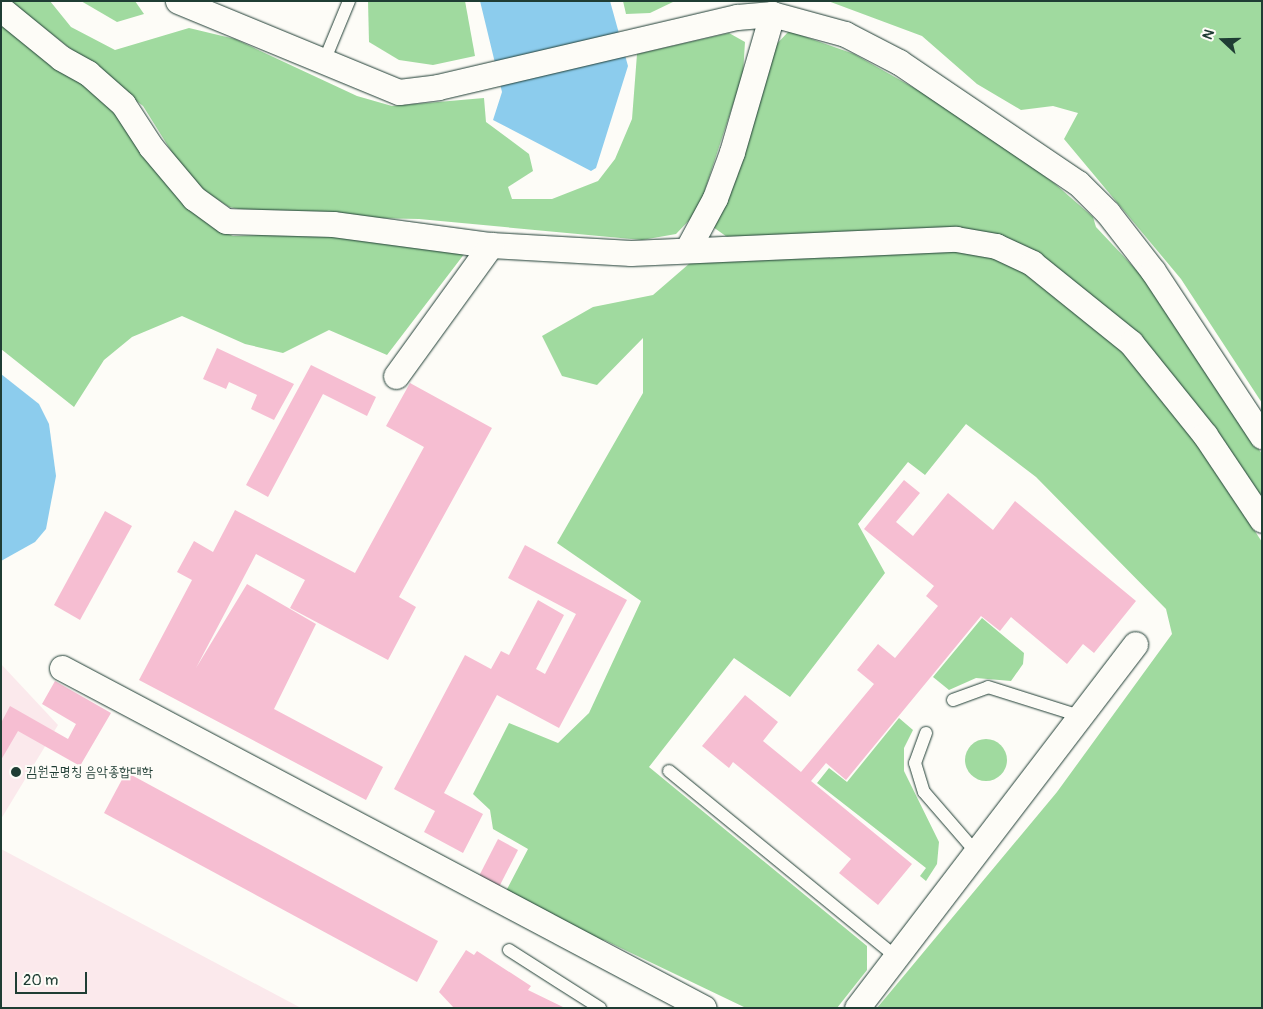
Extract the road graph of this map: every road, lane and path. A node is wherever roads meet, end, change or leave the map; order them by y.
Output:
1 (178, 1) edge
2 (349, 1) edge
3 (1, 9) edge
4 (772, 14) junction
5 (325, 59) junction
6 (491, 245) junction
7 (687, 250) junction
8 (396, 376) dead end
9 (1262, 436) edge
10 (1262, 520) edge
11 (1135, 644) dead end
12 (62, 668) dead end
13 (953, 700) dead end
14 (1080, 716) junction
15 (926, 733) dead end
16 (669, 771) dead end
17 (976, 852) junction
18 (509, 950) dead end
19 (896, 957) junction
20 (600, 1008) edge
21 (704, 1008) edge
22 (857, 1008) edge

1 - 5 street
2 - 5 lane
3 - 6 street
4 - 5 street
4 - 7 street
4 - 9 street
6 - 7 street
6 - 8 street
7 - 10 street
11 - 14 street
12 - 21 street
13 - 14 lane
14 - 17 street
15 - 17 lane
16 - 19 lane
17 - 19 street
18 - 20 lane
19 - 22 street

